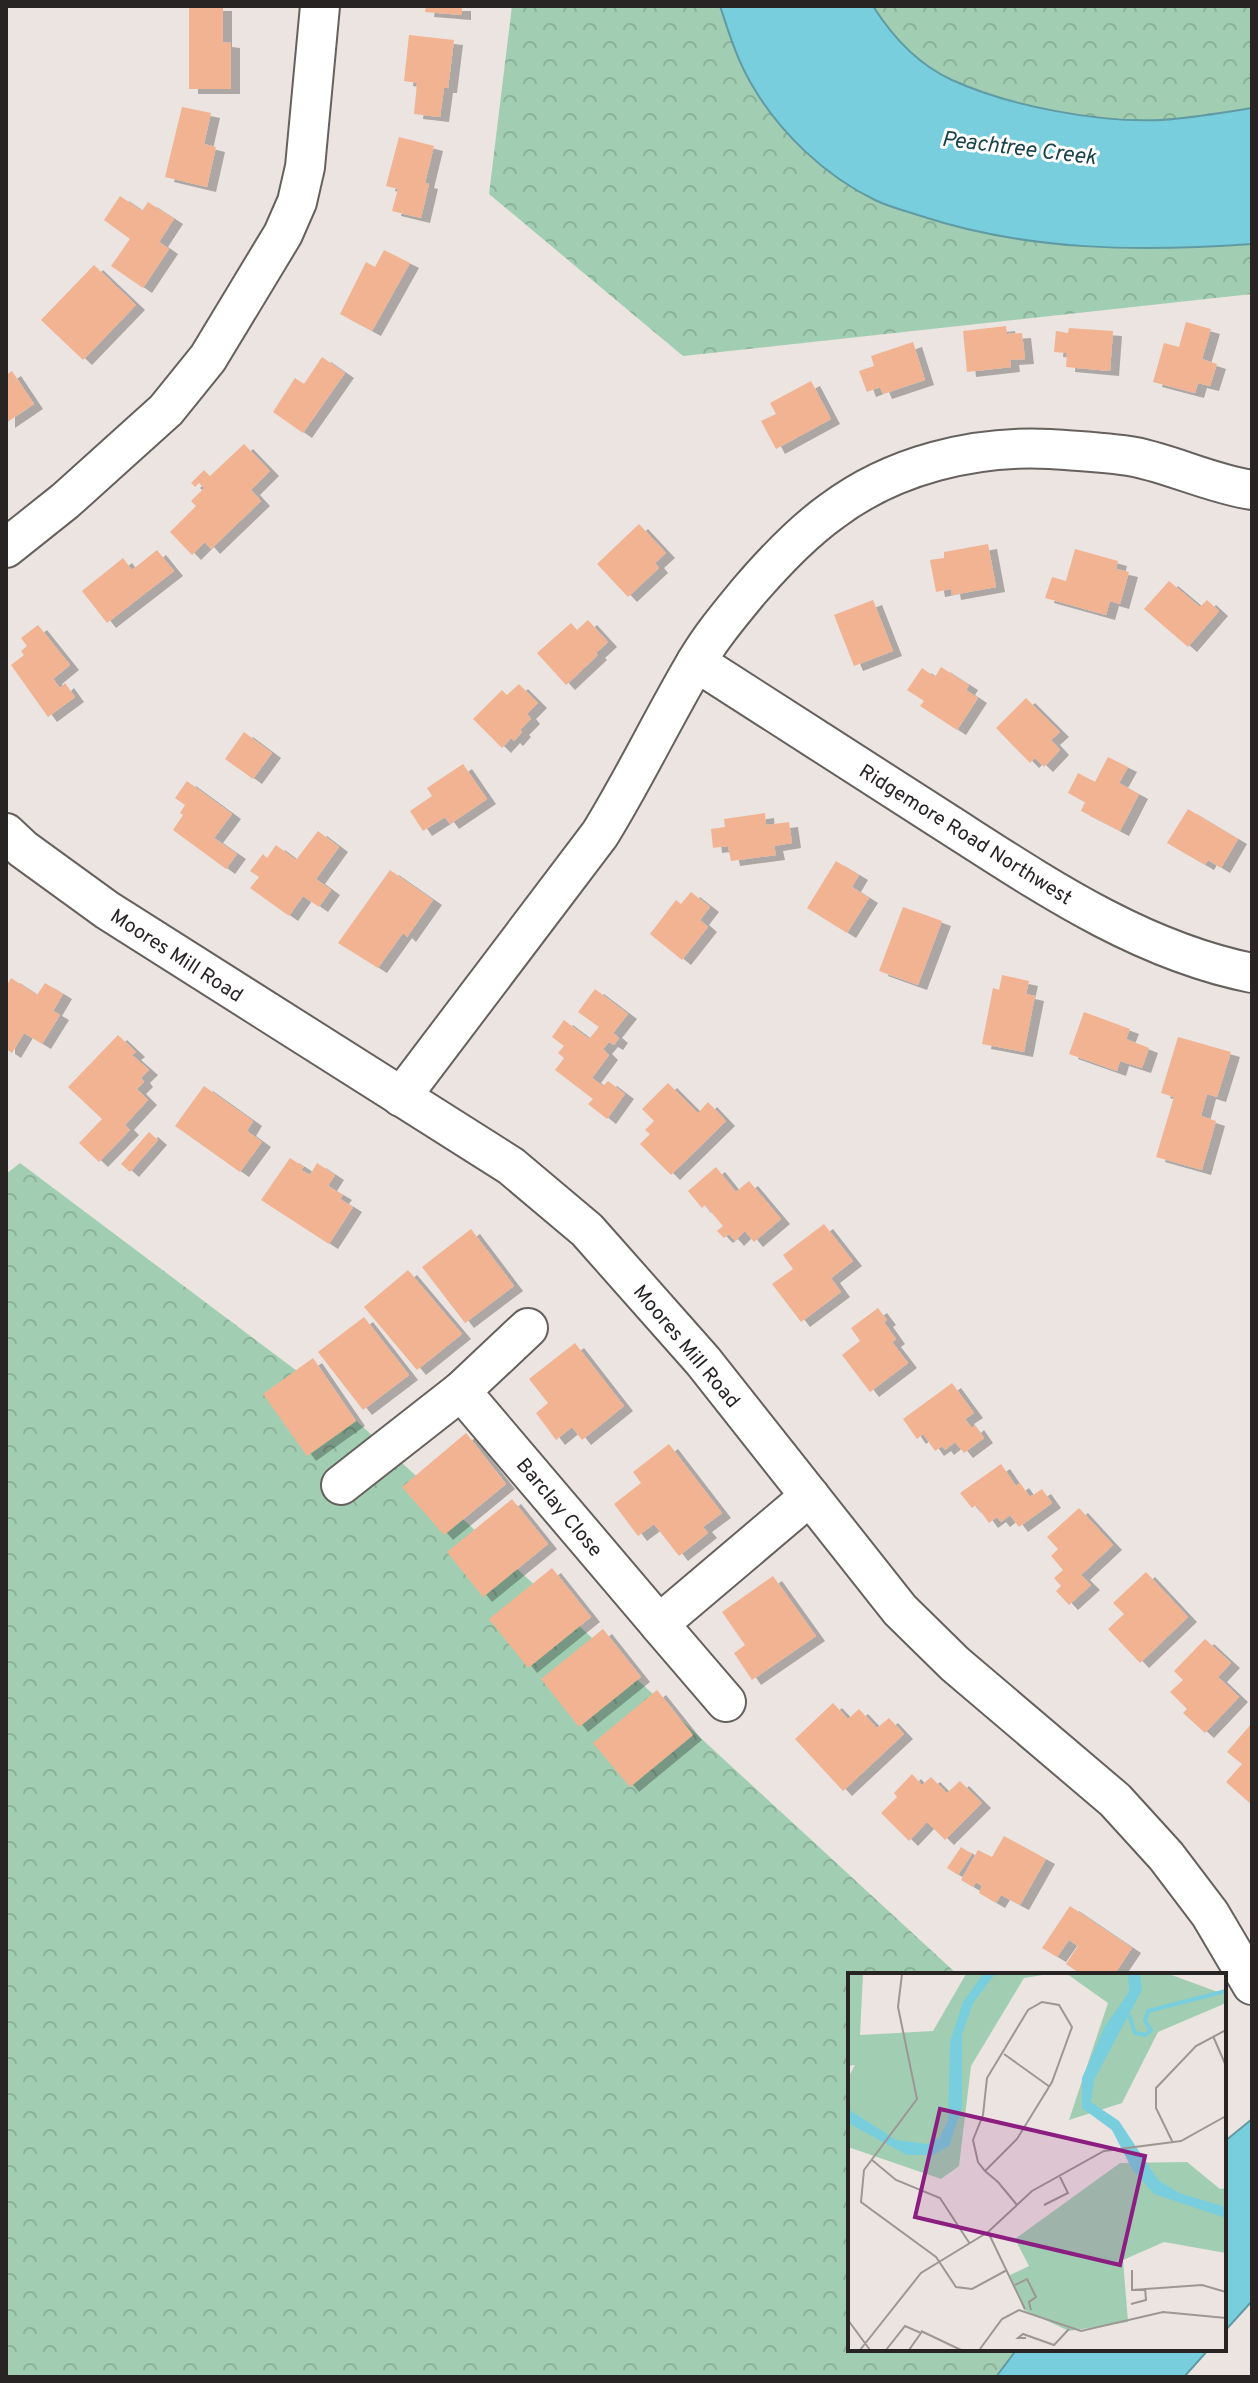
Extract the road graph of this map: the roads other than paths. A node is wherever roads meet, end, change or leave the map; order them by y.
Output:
1 (320, 6) edge
2 (1252, 490) edge
3 (6, 548) edge
4 (696, 662) junction
5 (12, 850) edge
6 (1252, 973) edge
7 (401, 1097) junction
8 (528, 1328) dead end
9 (461, 1391) junction
10 (341, 1485) dead end
11 (810, 1496) junction
12 (659, 1624) junction
13 (726, 1702) dead end
14 (1252, 1985) edge

1 - 3 street
2 - 4 street
4 - 6 street, Ridgemore Road Northwest
4 - 7 street
5 - 7 street, Moores Mill Road
7 - 11 street, Moores Mill Road
8 - 9 street
9 - 10 street
9 - 12 street, Barclay Close
11 - 12 street
11 - 14 street, Moores Mill Road
12 - 13 street, Barclay Close

